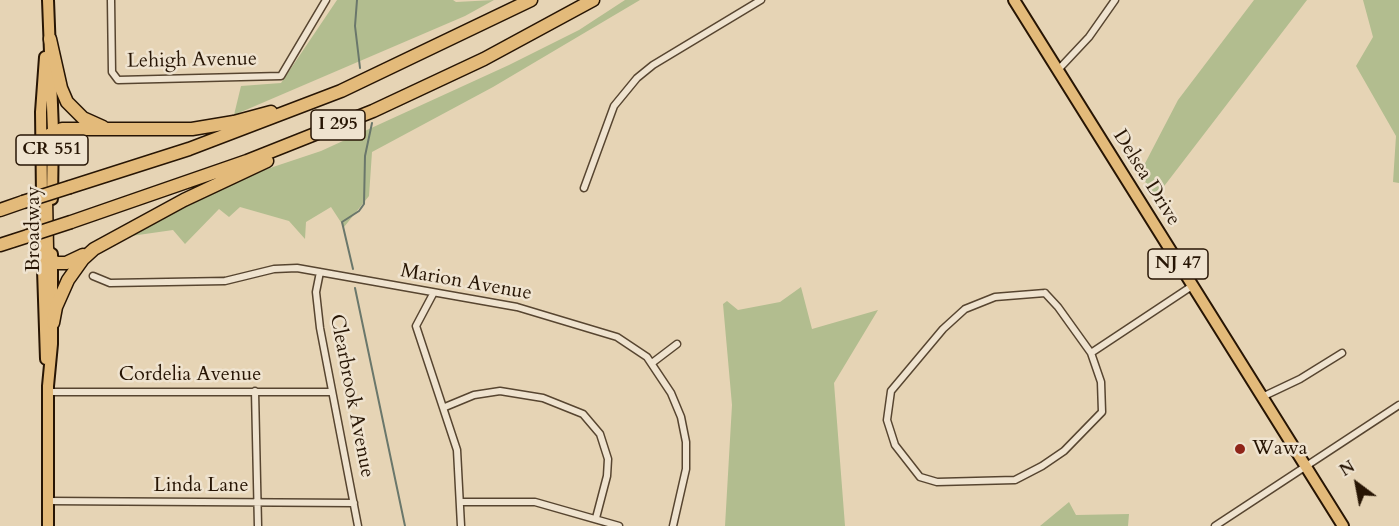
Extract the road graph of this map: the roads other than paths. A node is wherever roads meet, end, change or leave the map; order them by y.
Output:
1 (47, 0) edge
2 (111, 0) edge
3 (326, 0) edge
4 (531, 0) edge
5 (593, 0) edge
6 (762, 0) edge
7 (1014, 0) edge
8 (1115, 0) edge
9 (50, 39) junction
10 (1057, 71) junction
11 (341, 91) junction
12 (373, 111) junction
13 (113, 130) junction
14 (53, 131) junction
15 (42, 146) junction
16 (584, 188) dead end
17 (42, 190) junction
18 (0, 210) edge
19 (0, 245) edge
20 (94, 249) junction
21 (52, 261) junction
22 (320, 272) junction
23 (93, 276) dead end
24 (1192, 286) junction
25 (433, 294) junction
26 (52, 323) junction
27 (677, 344) dead end
28 (1091, 353) junction
29 (1342, 353) dead end
30 (652, 363) junction
31 (48, 389) junction
32 (255, 391) junction
33 (332, 392) junction
34 (1262, 397) junction
35 (1399, 405) edge
36 (445, 407) junction
37 (1306, 465) junction
38 (48, 501) junction
39 (258, 502) junction
40 (460, 502) junction
41 (354, 503) junction
42 (596, 518) junction
43 (48, 526) edge
44 (258, 526) edge
45 (358, 526) edge
46 (460, 526) edge
47 (619, 526) edge
48 (673, 526) edge
49 (1215, 526) edge
50 (1343, 526) edge

1 - 9 main road, Broadway / CR 551
1 - 15 main road, Broadway / CR 551
2 - 3 street, Lehigh Avenue
4 - 11 highway, I 295
5 - 12 highway, I 295
6 - 16 street
7 - 10 main road, Delsea Drive / NJ 47
8 - 10 street
9 - 13 highway
9 - 14 main road, Broadway / CR 551
10 - 24 main road, Delsea Drive / NJ 47
11 - 13 highway
11 - 18 highway, I 295, bridge
12 - 19 highway, I 295, bridge
12 - 20 highway
13 - 14 highway
14 - 15 highway
14 - 21 main road, Broadway / CR 551
15 - 17 main road, Broadway / CR 551
17 - 21 highway
17 - 31 main road, Broadway / CR 551
20 - 21 highway
20 - 26 highway
21 - 26 main road, Broadway / CR 551
22 - 23 street, Marion Avenue
22 - 25 street, Marion Avenue
22 - 33 street, Clearbrook Avenue
24 - 28 street
24 - 34 main road, Delsea Drive / NJ 47
25 - 30 street, Marion Avenue
25 - 36 street
26 - 31 main road, Broadway / CR 551
27 - 30 street
28 - 28 street
29 - 34 street
30 - 48 street, Marion Avenue
31 - 32 street, Cordelia Avenue
31 - 38 main road, Broadway / CR 551
32 - 33 street, Cordelia Avenue
32 - 39 street
33 - 41 street, Clearbrook Avenue
34 - 37 main road, Delsea Drive / NJ 47
35 - 37 street
36 - 40 street
36 - 42 street
37 - 49 street
37 - 50 main road, Delsea Drive / NJ 47
38 - 39 street, Linda Lane
38 - 43 main road, Broadway / CR 551
39 - 41 street, Linda Lane
39 - 44 street
40 - 42 street
40 - 46 street
41 - 45 street, Clearbrook Avenue
42 - 47 street

